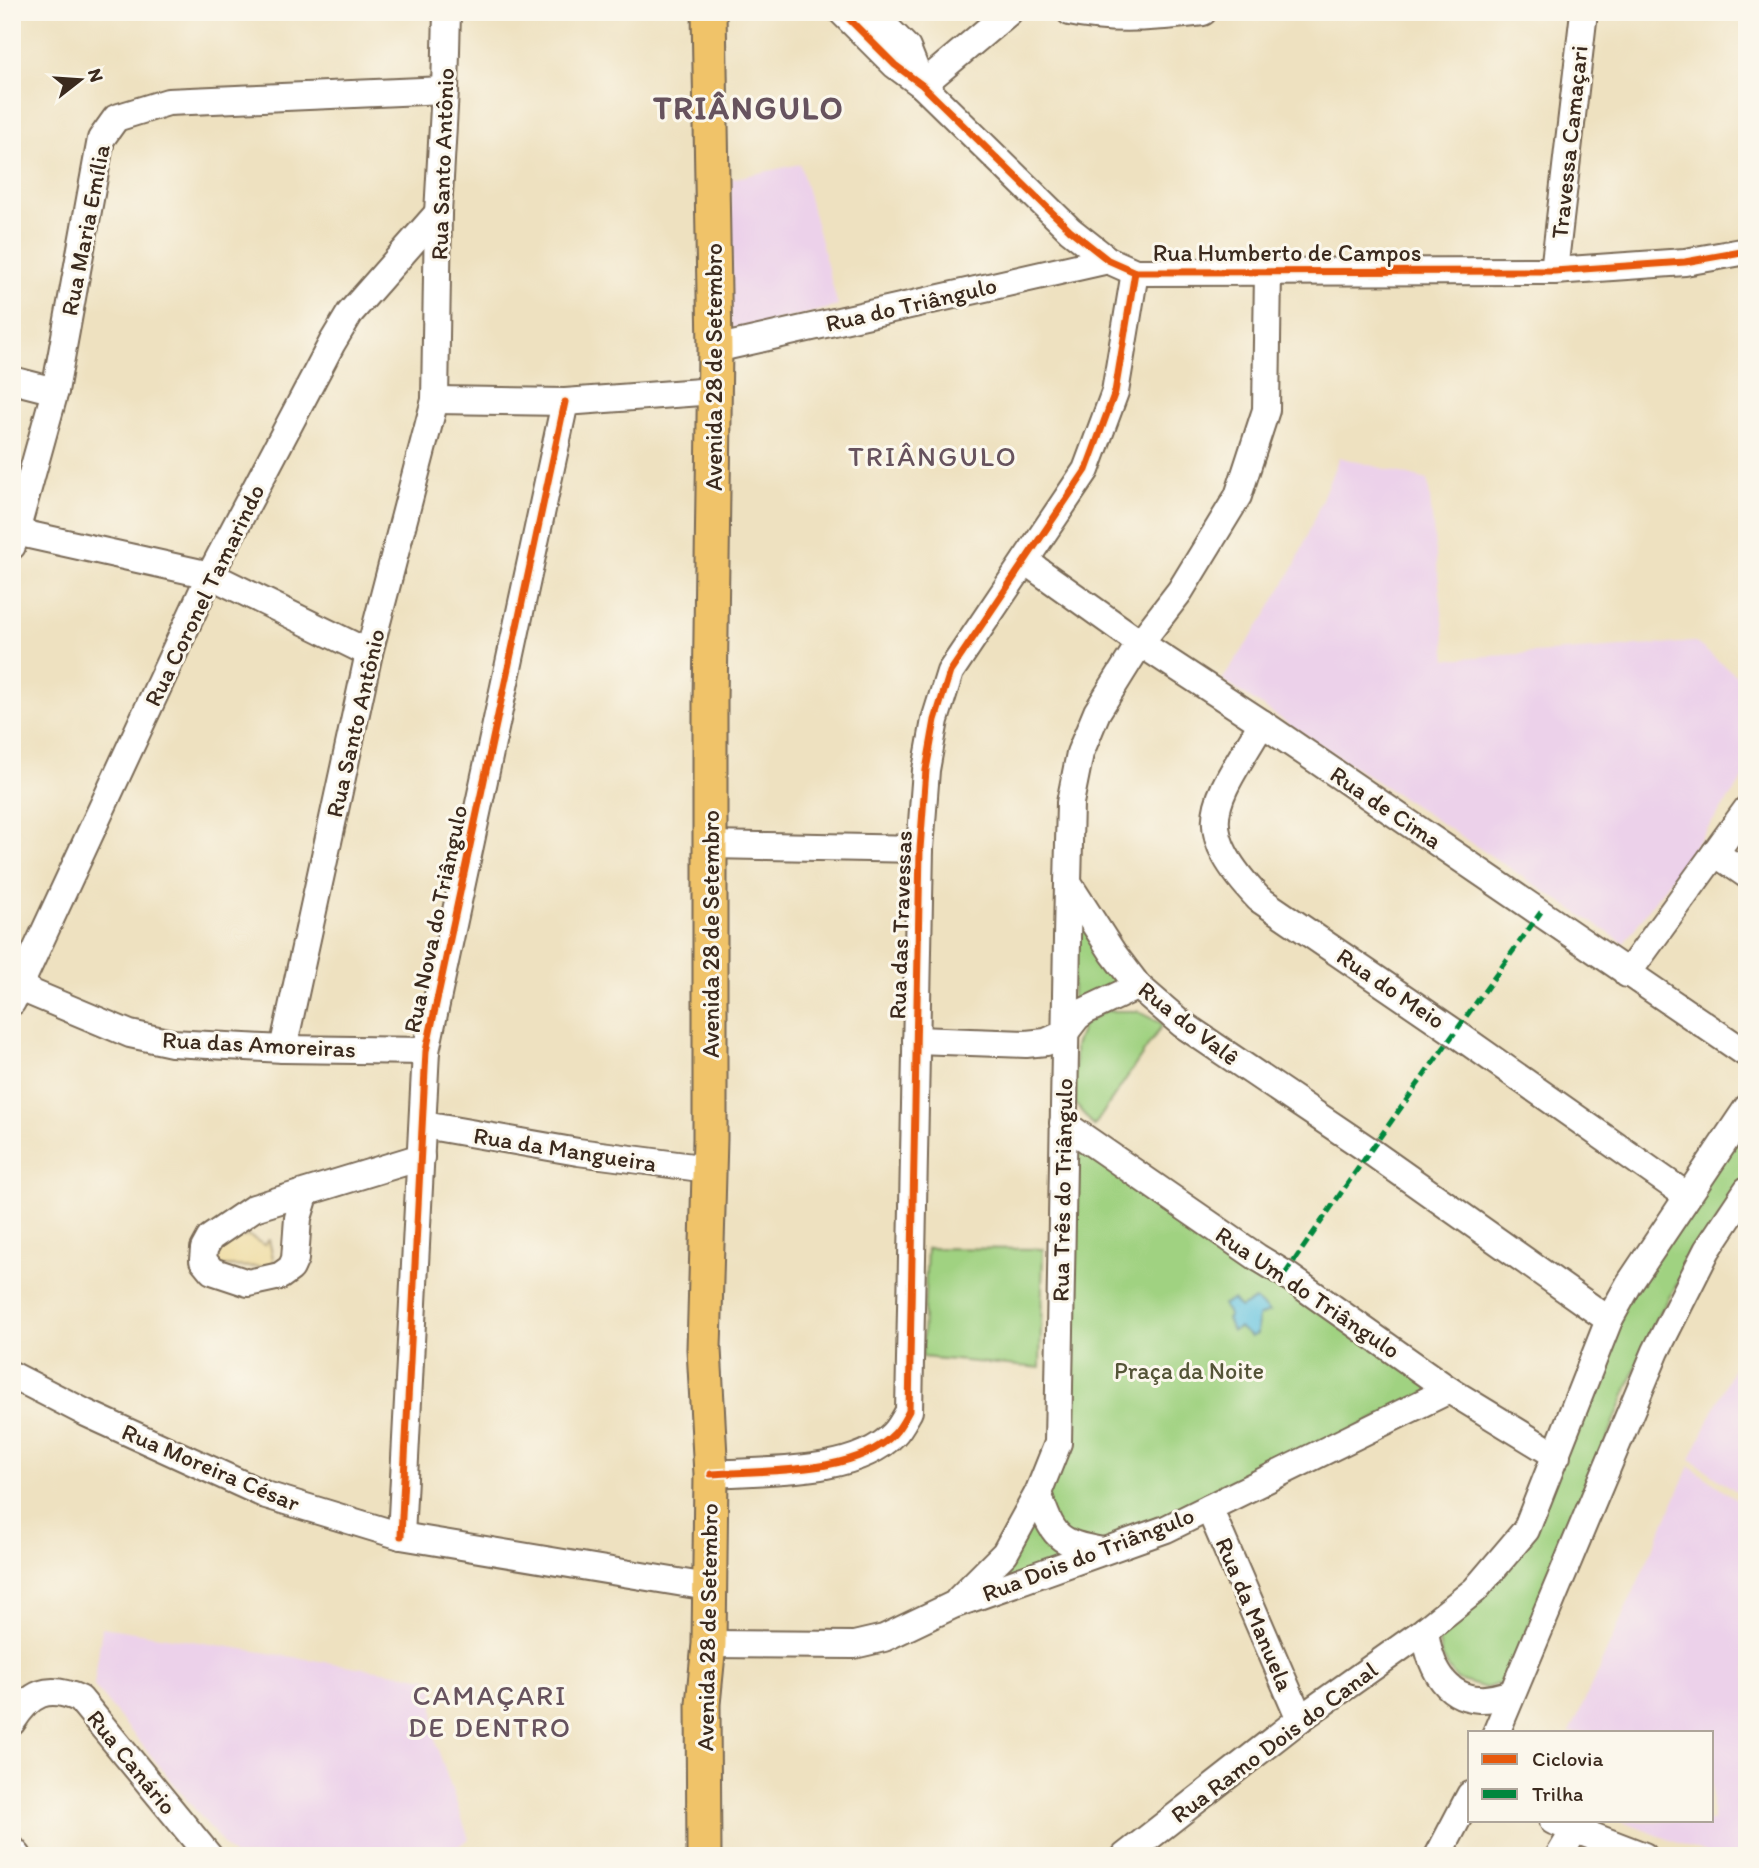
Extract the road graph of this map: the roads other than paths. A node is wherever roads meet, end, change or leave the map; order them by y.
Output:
1 (447, 12) edge
2 (709, 12) edge
3 (842, 12) edge
4 (871, 12) edge
5 (1009, 12) edge
6 (1070, 12) edge
7 (1203, 12) edge
8 (1584, 12) edge
9 (922, 85) junction
10 (445, 90) junction
11 (438, 213) junction
12 (1747, 251) edge
13 (1108, 260) junction
14 (1268, 271) junction
15 (1554, 271) junction
16 (1135, 272) junction
17 (715, 349) junction
18 (12, 380) edge
19 (55, 391) junction
20 (714, 391) junction
21 (435, 400) junction
22 (565, 402) junction
23 (14, 539) edge
24 (1025, 561) junction
25 (210, 575) junction
26 (1140, 643) junction
27 (369, 653) junction
28 (1262, 723) junction
29 (1747, 809) edge
30 (711, 845) junction
31 (920, 849) junction
32 (1715, 853) junction
33 (1747, 875) edge
34 (1068, 883) junction
35 (1626, 974) junction
36 (1138, 986) junction
37 (15, 995) edge
38 (1064, 1034) junction
39 (916, 1040) junction
40 (284, 1049) junction
41 (426, 1052) junction
42 (1747, 1054) edge
43 (1747, 1108) edge
44 (1063, 1123) junction
45 (424, 1125) junction
46 (421, 1157) junction
47 (708, 1169) junction
48 (1747, 1190) edge
49 (306, 1192) dead end
50 (1686, 1195) junction
51 (1609, 1320) junction
52 (12, 1375) edge
53 (1449, 1390) junction
54 (1557, 1456) junction
55 (711, 1474) junction
56 (1038, 1493) junction
57 (1209, 1508) junction
58 (401, 1536) junction
59 (1103, 1551) junction
60 (708, 1587) junction
61 (953, 1605) junction
62 (1424, 1630) junction
63 (709, 1644) junction
64 (1512, 1693) junction
65 (1482, 1700) junction
66 (1300, 1719) junction
67 (12, 1722) edge
68 (1498, 1730) edge
69 (1468, 1800) edge
70 (1564, 1826) edge
71 (12, 1849) edge
72 (18, 1856) edge
73 (209, 1856) edge
74 (704, 1856) edge
75 (1125, 1856) edge
76 (1438, 1856) edge
77 (1559, 1856) edge
78 (1644, 1856) edge

1 - 10 street, Rua Santo Antônio
2 - 17 main road, Avenida 28 de Setembro
3 - 9 street, Rua Humberto de Campos
4 - 9 street, Rua Humberto de Campos
5 - 9 street
6 - 7 street
8 - 15 street, Travessa Camaçari
9 - 13 street, Rua Humberto de Campos
10 - 11 street, Rua Santo Antônio
10 - 19 street, Rua Maria Emília
11 - 21 street, Rua Santo Antônio
11 - 25 street, Rua Coronel Tamarindo
12 - 15 street, Rua Humberto de Campos
13 - 16 street, Rua Humberto de Campos
13 - 17 street, Rua do Triângulo
14 - 15 street, Rua Humberto de Campos
14 - 16 street, Rua Humberto de Campos
14 - 26 street
16 - 24 street, Rua das Travessas
17 - 20 main road, Avenida 28 de Setembro
18 - 19 street
19 - 23 street, Rua Maria Emília
20 - 22 street
20 - 30 main road, Avenida 28 de Setembro
21 - 22 street
21 - 27 street, Rua Santo Antônio
22 - 41 street, Rua Nova do Triângulo
23 - 25 street
24 - 26 street, Rua de Cima
24 - 31 street, Rua das Travessas
25 - 27 street
25 - 37 street, Rua Coronel Tamarindo
26 - 28 street, Rua de Cima
26 - 34 street
27 - 40 street, Rua Santo Antônio
28 - 35 street, Rua de Cima
28 - 50 street, Rua do Meio
29 - 32 street
30 - 31 street
30 - 47 main road, Avenida 28 de Setembro
31 - 39 street, Rua das Travessas
32 - 33 street
32 - 35 street
34 - 36 street, Rua do Valê
34 - 38 street, Rua Três do Triângulo
35 - 42 street, Rua de Cima
36 - 38 street
36 - 51 street, Rua do Valê
37 - 40 street, Rua das Amoreiras
38 - 39 street
38 - 44 street, Rua Três do Triângulo
39 - 55 street, Rua das Travessas
40 - 41 street, Rua das Amoreiras
41 - 45 street, Rua Nova do Triângulo
43 - 50 street, Rua Ramo Dois do Canal
44 - 53 street, Rua Um do Triângulo
44 - 56 street, Rua Três do Triângulo
45 - 46 street, Rua Nova do Triângulo
45 - 47 street, Rua da Mangueira
46 - 49 street
46 - 58 street, Rua Nova do Triângulo
47 - 55 main road, Avenida 28 de Setembro
48 - 64 street
50 - 51 street, Rua Ramo Dois do Canal
51 - 54 street, Rua Ramo Dois do Canal
52 - 58 street, Rua Moreira César
53 - 54 street, Rua Um do Triângulo
53 - 57 street, Rua Dois do Triângulo
54 - 62 street, Rua Ramo Dois do Canal
55 - 60 main road, Avenida 28 de Setembro
56 - 59 street
56 - 61 street, Rua Três do Triângulo
57 - 59 street, Rua Dois do Triângulo
57 - 66 street, Rua da Manuela
58 - 60 street, Rua Moreira César
59 - 61 street, Rua Dois do Triângulo
60 - 63 main road, Avenida 28 de Setembro
61 - 63 street, Rua Dois do Triângulo
62 - 65 street
62 - 66 street, Rua Ramo Dois do Canal
63 - 74 main road, Avenida 28 de Setembro
64 - 65 street
64 - 68 street
65 - 68 street
66 - 75 street, Rua Ramo Dois do Canal
67 - 73 street, Rua Canário
69 - 76 street
70 - 77 street
70 - 78 street
71 - 72 street

